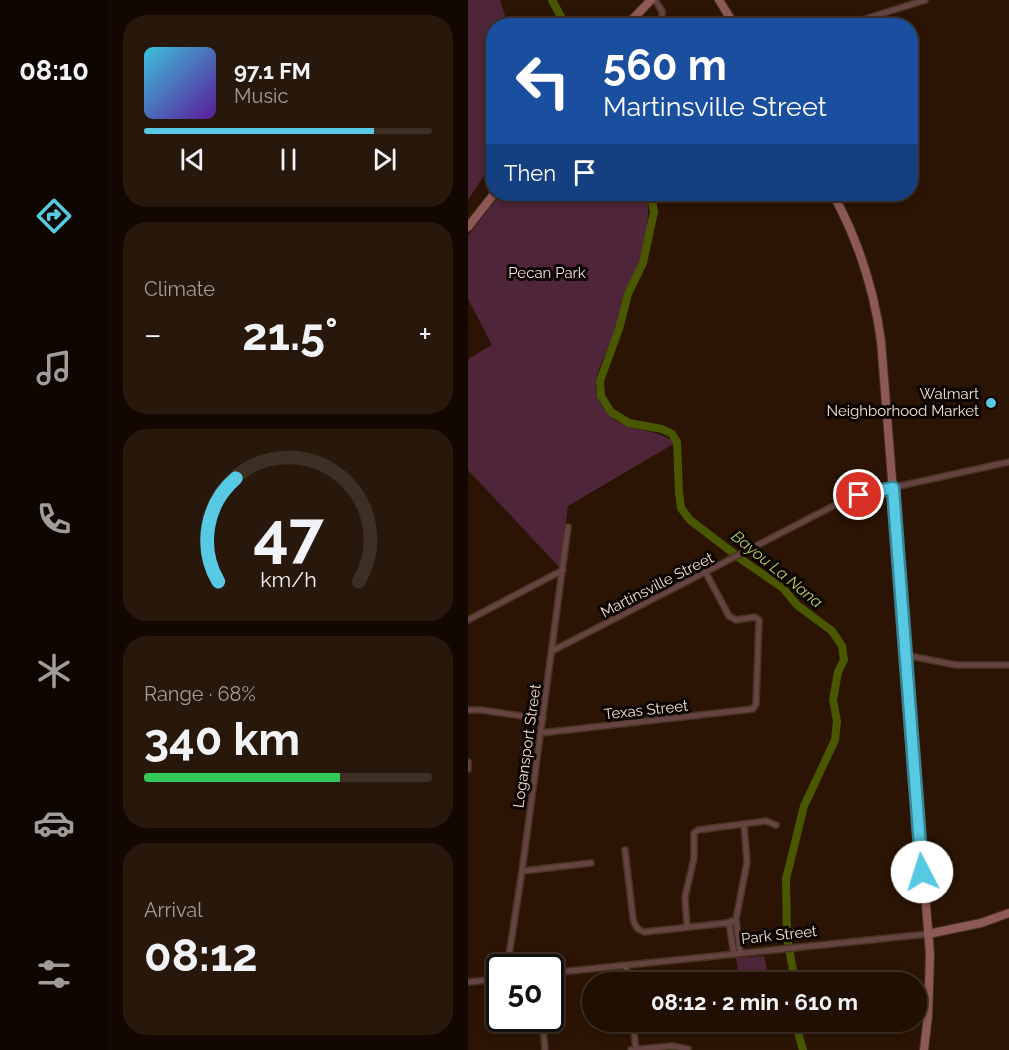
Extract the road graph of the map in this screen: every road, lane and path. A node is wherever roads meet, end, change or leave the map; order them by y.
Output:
1 (653, 0) edge
2 (719, 0) edge
3 (926, 0) edge
4 (634, 18) edge
5 (662, 18) edge
6 (730, 18) edge
7 (869, 18) edge
8 (488, 201) edge
9 (836, 201) edge
10 (468, 227) edge
11 (1009, 462) edge
12 (893, 488) junction
13 (568, 527) dead end
14 (563, 570) junction
15 (706, 573) junction
16 (468, 620) edge
17 (552, 651) junction
18 (905, 655) junction
19 (1009, 665) edge
20 (468, 710) edge
21 (543, 719) junction
22 (541, 733) junction
23 (468, 762) edge
24 (468, 769) edge
25 (744, 824) junction
26 (776, 825) dead end
27 (625, 850) dead end
28 (591, 863) dead end
29 (522, 871) junction
30 (736, 912) junction
31 (1009, 914) edge
32 (736, 922) junction
33 (729, 923) junction
34 (687, 927) junction
35 (928, 934) junction
36 (737, 953) junction
37 (509, 954) edge
38 (626, 966) junction
39 (627, 972) edge
40 (564, 973) edge
41 (486, 980) edge
42 (468, 982) edge
43 (543, 1032) edge
44 (634, 1032) edge
45 (688, 1049) edge
46 (545, 1050) edge
47 (631, 1050) edge
48 (636, 1050) edge
49 (924, 1050) edge

1 - 4 main road
1 - 5 street
2 - 6 main road
3 - 7 street
8 - 10 main road
9 - 12 main road
11 - 12 street, Martinsville Street
12 - 15 street, Martinsville Street
12 - 18 main road
13 - 14 street, Logansport Street
14 - 16 street
14 - 17 street, Logansport Street
15 - 17 street, Martinsville Street
15 - 22 street, Texas Street
17 - 21 street, Logansport Street
18 - 19 street
18 - 35 main road
20 - 21 street
21 - 22 street, Logansport Street
22 - 29 street, Logansport Street
23 - 24 street
25 - 26 street
25 - 30 street
25 - 34 street
27 - 34 street
28 - 29 street
29 - 37 street, Logansport Street
30 - 32 street
30 - 33 street
31 - 35 main road, Park Street
32 - 33 street
32 - 36 street
33 - 34 street
33 - 36 street
35 - 36 street, Park Street
35 - 49 main road
36 - 38 street, Park Street
38 - 39 street
38 - 40 street, Park Street
41 - 42 street
43 - 46 street
44 - 48 street
45 - 48 street
47 - 48 street

